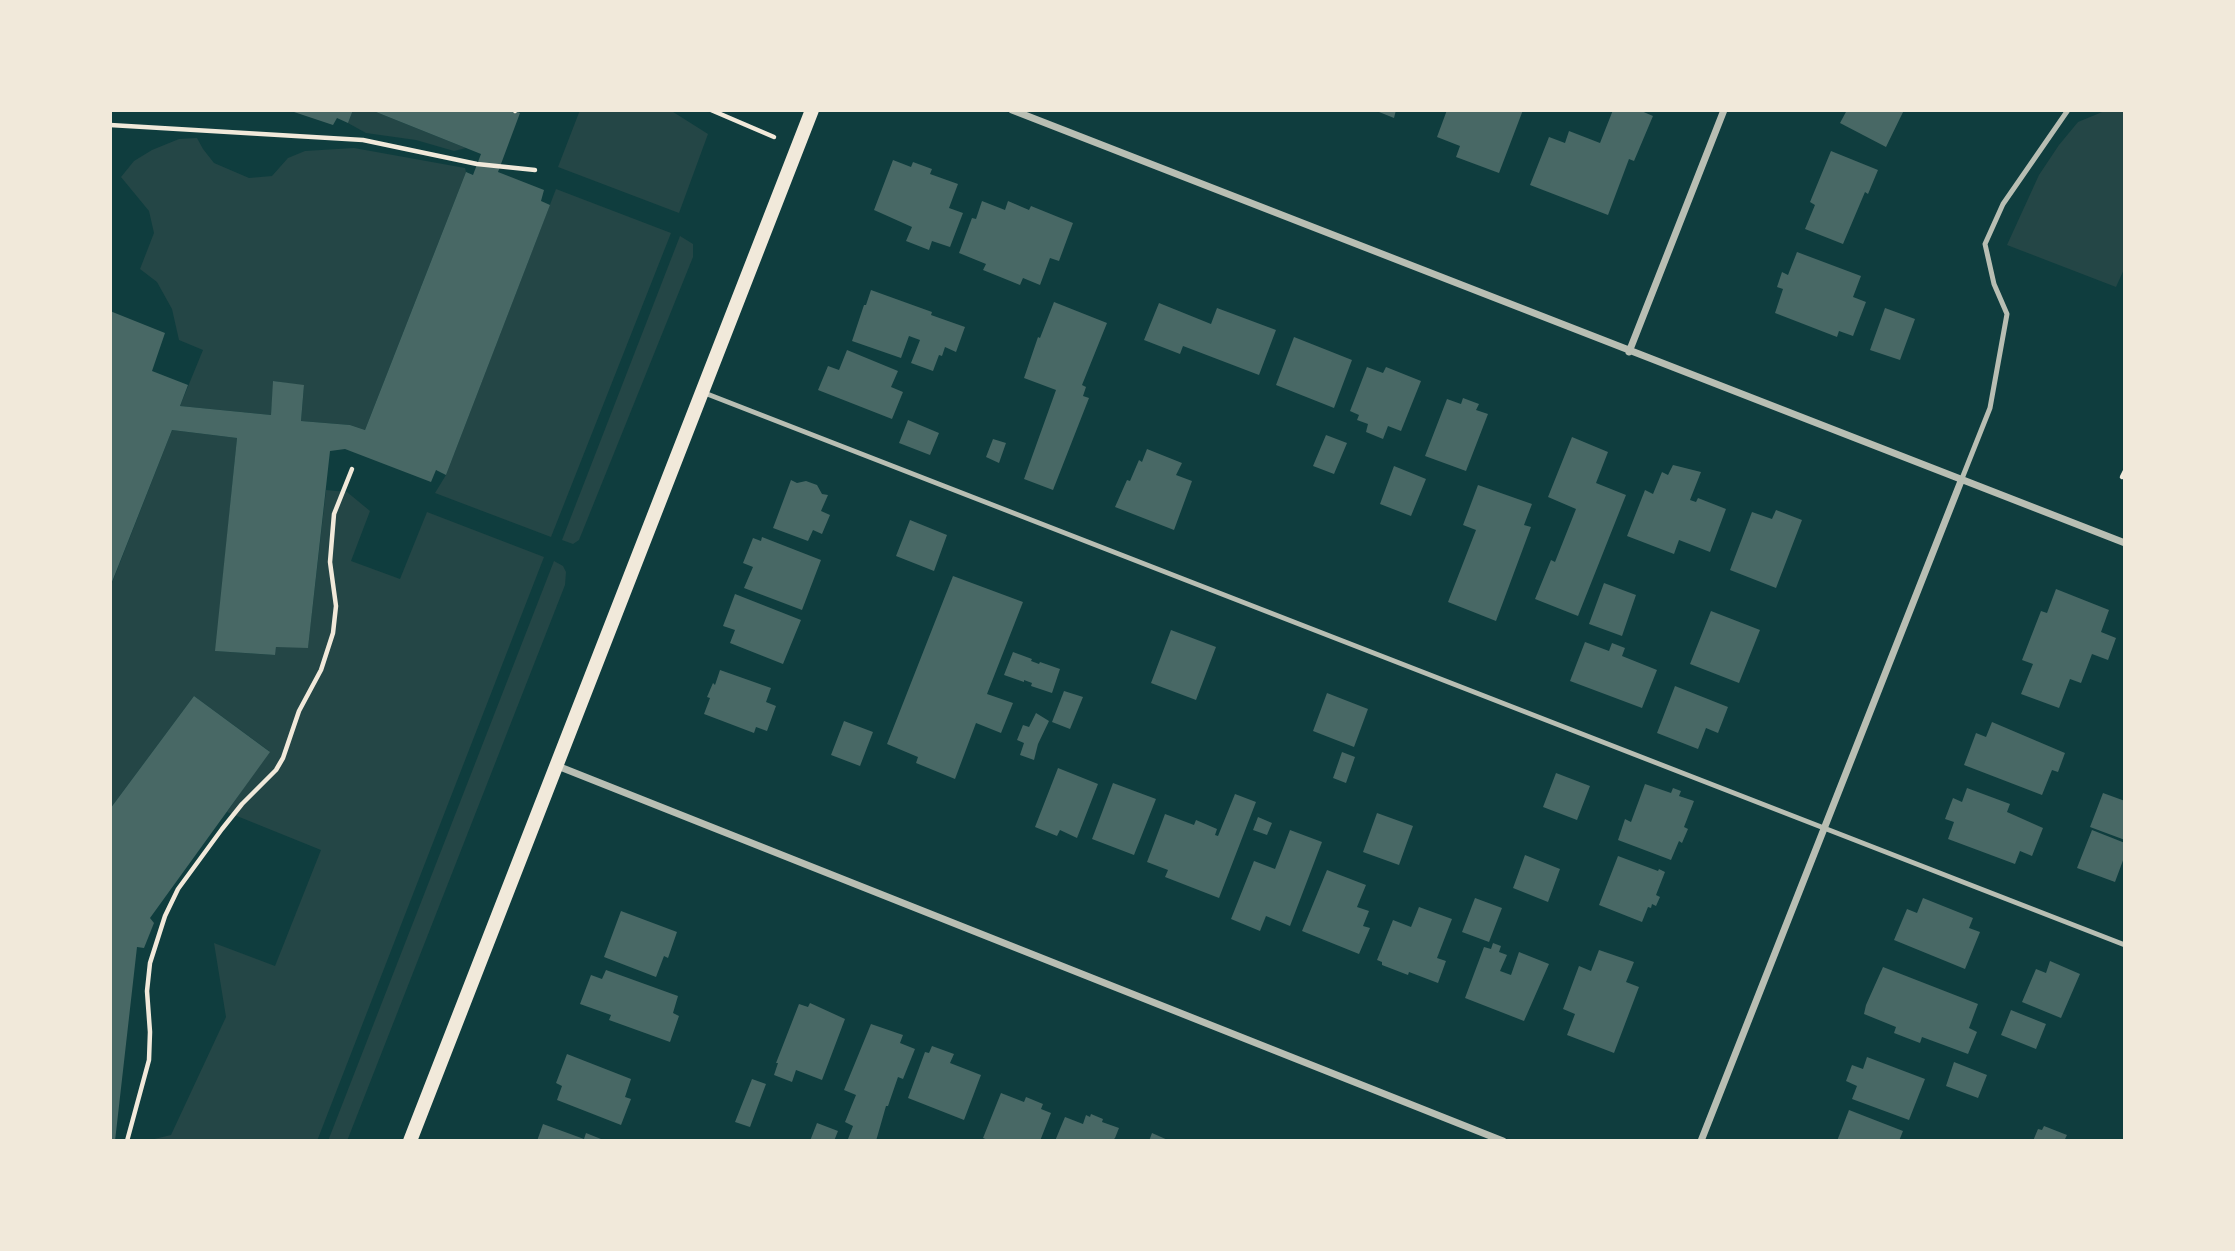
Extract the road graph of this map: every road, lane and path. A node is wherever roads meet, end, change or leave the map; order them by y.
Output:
1 (710, 110) edge
2 (812, 110) edge
3 (1012, 110) edge
4 (1724, 110) edge
5 (2068, 110) edge
6 (110, 125) edge
7 (797, 146) junction
8 (535, 170) dead end
9 (1629, 352) junction
10 (701, 392) junction
11 (352, 469) dead end
12 (1961, 481) junction
13 (2125, 543) edge
14 (555, 765) junction
15 (1823, 828) junction
16 (2125, 945) edge
17 (127, 1141) edge
18 (410, 1141) edge
19 (1503, 1141) edge
20 (1701, 1141) edge

1 - 7 path
2 - 7 main road
3 - 9 street
4 - 9 street
5 - 12 lane
6 - 8 path
7 - 10 main road
9 - 12 street
10 - 14 main road
10 - 15 lane
11 - 17 path
12 - 13 street
12 - 15 street
14 - 18 main road
14 - 19 street
15 - 16 lane
15 - 20 street

